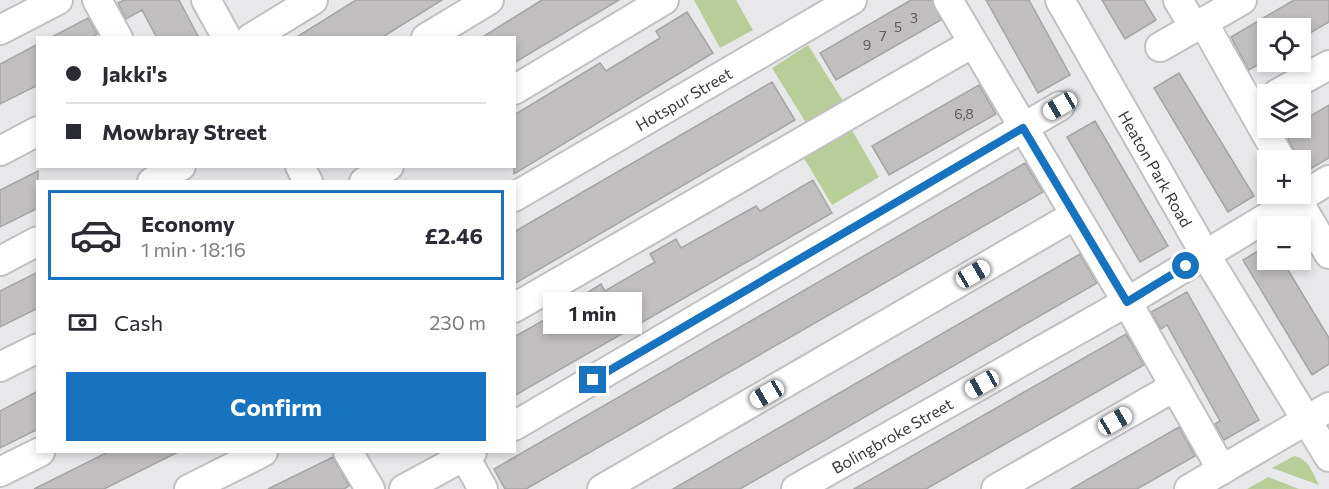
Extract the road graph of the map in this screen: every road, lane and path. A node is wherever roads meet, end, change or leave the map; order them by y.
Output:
1 (58, 0) edge
2 (97, 0) edge
3 (206, 0) edge
4 (313, 0) edge
5 (489, 0) edge
6 (664, 0) edge
7 (852, 0) edge
8 (948, 0) edge
9 (1060, 0) edge
10 (1178, 0) edge
11 (1242, 0) edge
12 (1198, 25) junction
13 (0, 30) edge
14 (117, 36) edge
15 (226, 36) edge
16 (254, 36) edge
17 (429, 36) edge
18 (973, 43) junction
19 (1160, 47) dead end
20 (1329, 65) edge
21 (1295, 84) edge
22 (516, 89) edge
23 (1257, 101) edge
24 (1060, 106) dead end
25 (1023, 128) junction
26 (36, 133) edge
27 (0, 151) edge
28 (386, 168) edge
29 (193, 173) edge
30 (161, 180) edge
31 (367, 180) edge
32 (1329, 180) edge
33 (1311, 190) edge
34 (516, 196) edge
35 (1287, 204) edge
36 (1304, 204) edge
37 (1076, 215) junction
38 (36, 242) edge
39 (1205, 254) junction
40 (1329, 254) edge
41 (0, 261) edge
42 (1127, 302) junction
43 (516, 307) edge
44 (36, 349) edge
45 (0, 367) edge
46 (1174, 387) junction
47 (1318, 414) edge
48 (516, 425) edge
49 (38, 453) edge
50 (261, 453) edge
51 (349, 453) edge
52 (466, 453) edge
53 (1329, 457) edge
54 (1222, 470) junction
55 (0, 472) edge
56 (189, 489) edge
57 (370, 489) edge
58 (404, 489) edge
59 (483, 489) edge
60 (602, 489) edge
61 (796, 489) edge
62 (996, 489) edge
63 (1189, 489) edge

1 - 13 street
2 - 14 street
3 - 15 street
4 - 16 street
5 - 17 street
6 - 22 street
7 - 34 street, Hotspur Street
8 - 18 street
9 - 39 street, Heaton Park Road
10 - 12 street
11 - 12 street
12 - 19 street
12 - 23 street
18 - 25 street
18 - 43 street
20 - 21 street
24 - 25 street
25 - 37 street
25 - 48 street
26 - 27 street
28 - 31 street
29 - 30 street
32 - 33 street, Bolingbroke Street
35 - 39 street, Bolingbroke Street
36 - 40 street
37 - 42 street
37 - 60 street
38 - 41 street
39 - 42 street, Bolingbroke Street
39 - 47 street, Heaton Park Road
42 - 46 street
42 - 61 street, Bolingbroke Street
44 - 45 street
46 - 54 street
46 - 62 street
47 - 53 street, Heaton Park Road
47 - 54 street
49 - 55 street
50 - 56 street
51 - 57 street
52 - 58 street
52 - 59 street
54 - 63 street

